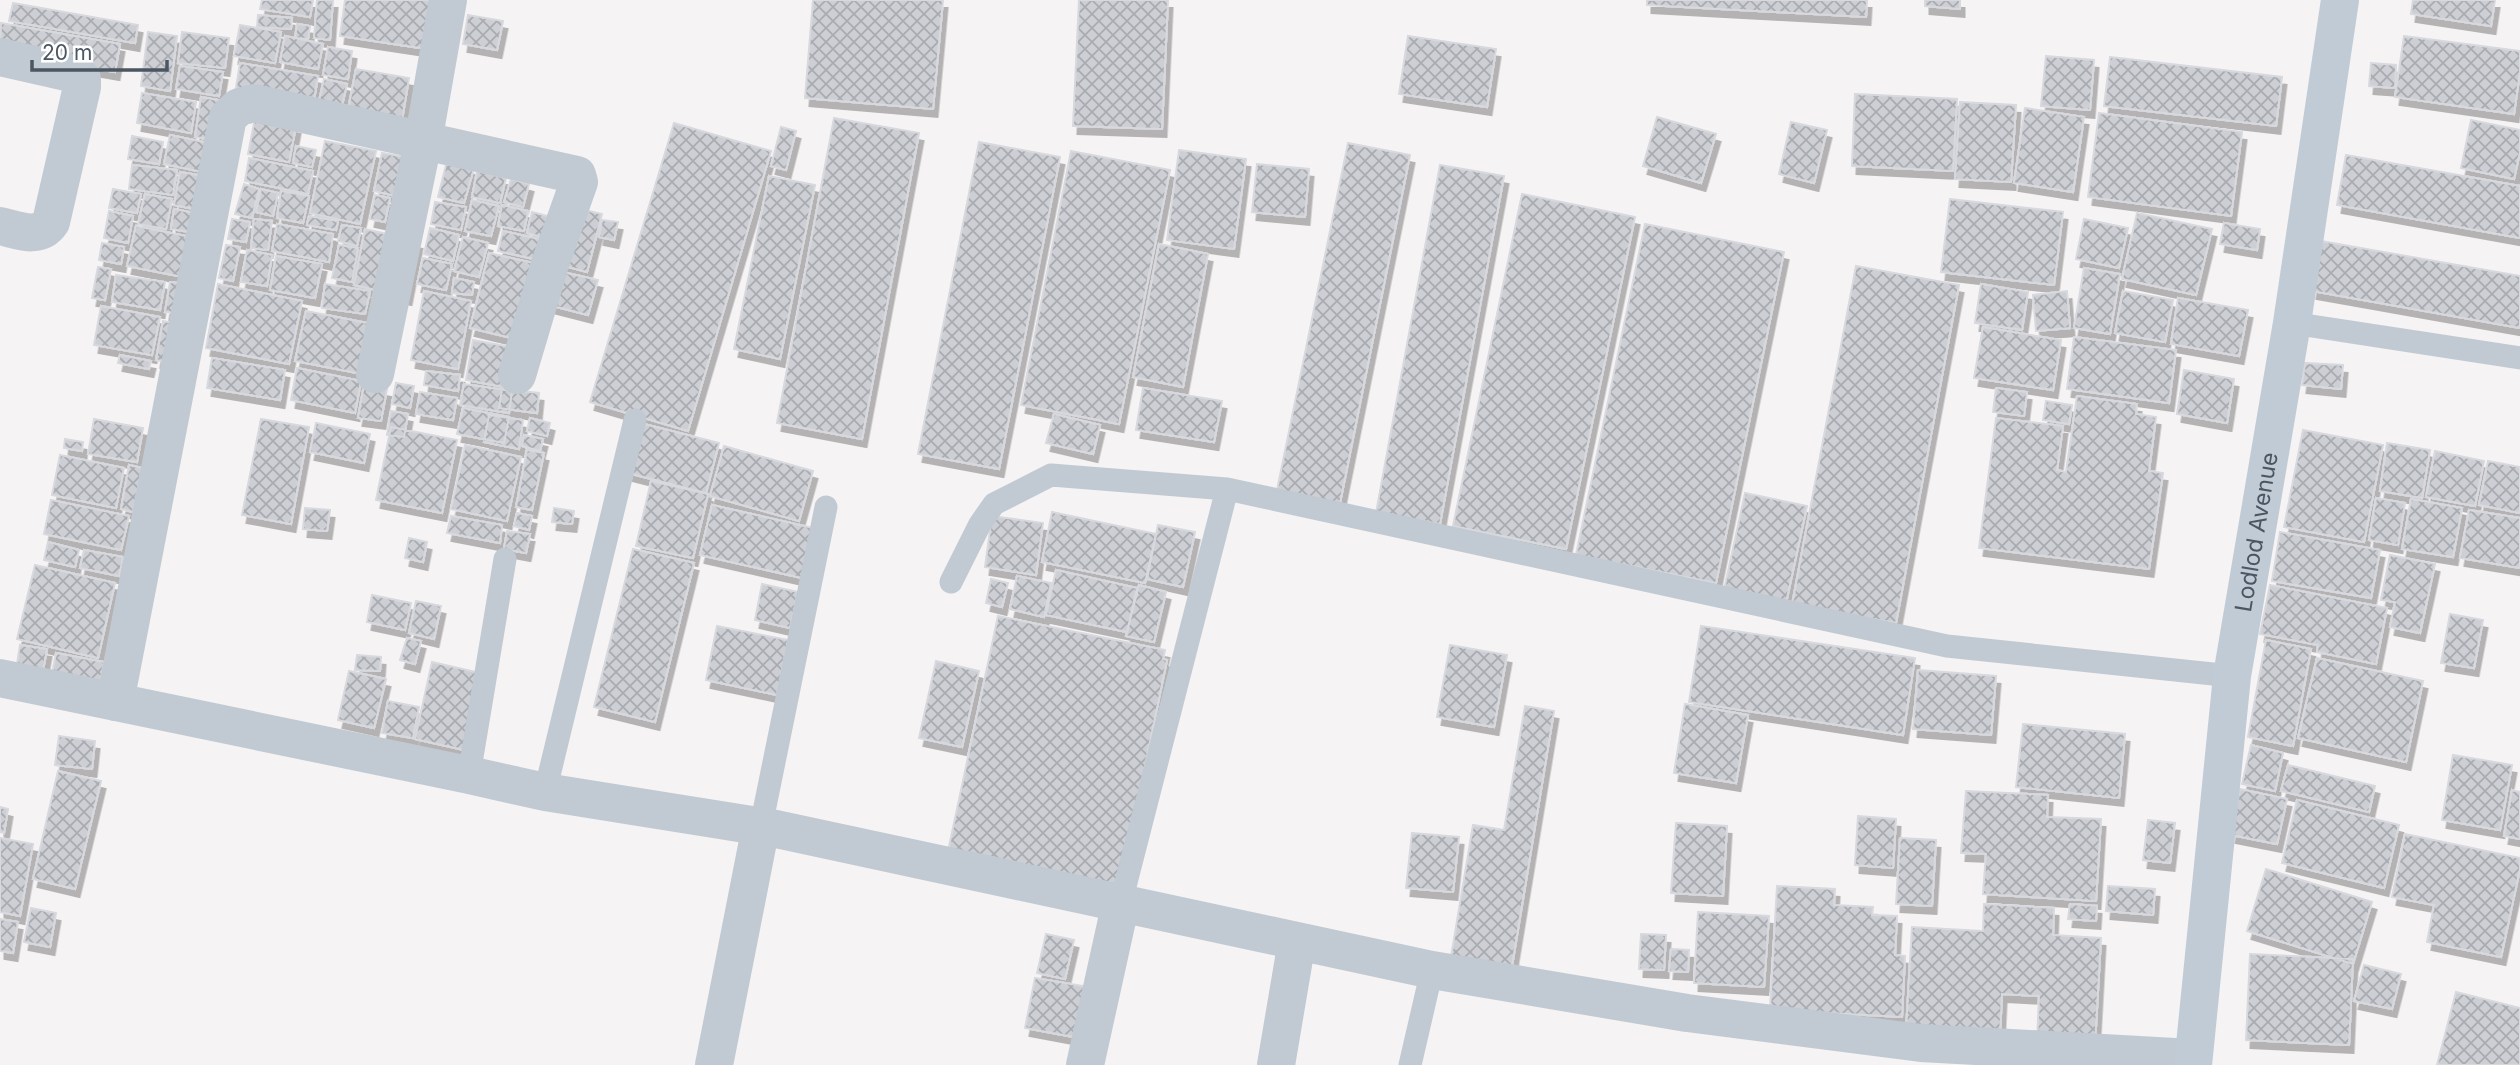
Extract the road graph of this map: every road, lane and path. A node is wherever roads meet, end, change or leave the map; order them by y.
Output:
1 (448, 0) edge
2 (2340, 0) edge
3 (0, 57) edge
4 (423, 142) junction
5 (0, 226) edge
6 (2292, 323) junction
7 (2520, 358) edge
8 (375, 374) dead end
9 (517, 375) dead end
10 (635, 419) dead end
11 (1227, 489) junction
12 (826, 507) dead end
13 (505, 559) dead end
14 (951, 582) dead end
15 (2232, 676) junction
16 (0, 678) edge
17 (115, 702) junction
18 (469, 775) junction
19 (545, 792) junction
20 (761, 826) junction
21 (1121, 902) junction
22 (1297, 941) junction
23 (1432, 970) junction
24 (2193, 1061) edge
25 (713, 1065) edge
26 (1085, 1065) edge
27 (1276, 1065) edge
28 (1410, 1065) edge

1 - 4 street
2 - 6 main road, Lodlod Avenue
3 - 5 street
4 - 8 street
4 - 9 street
4 - 17 street
6 - 7 lane
6 - 15 main road, Lodlod Avenue
10 - 19 lane
11 - 14 lane
11 - 15 lane
11 - 21 lane
12 - 20 lane
13 - 18 lane
15 - 24 main road, Lodlod Avenue
16 - 17 street
17 - 18 street
18 - 19 street
19 - 20 street
20 - 21 street
20 - 25 street
21 - 22 street
21 - 26 street
22 - 23 street
22 - 27 street
23 - 24 street
23 - 28 lane

